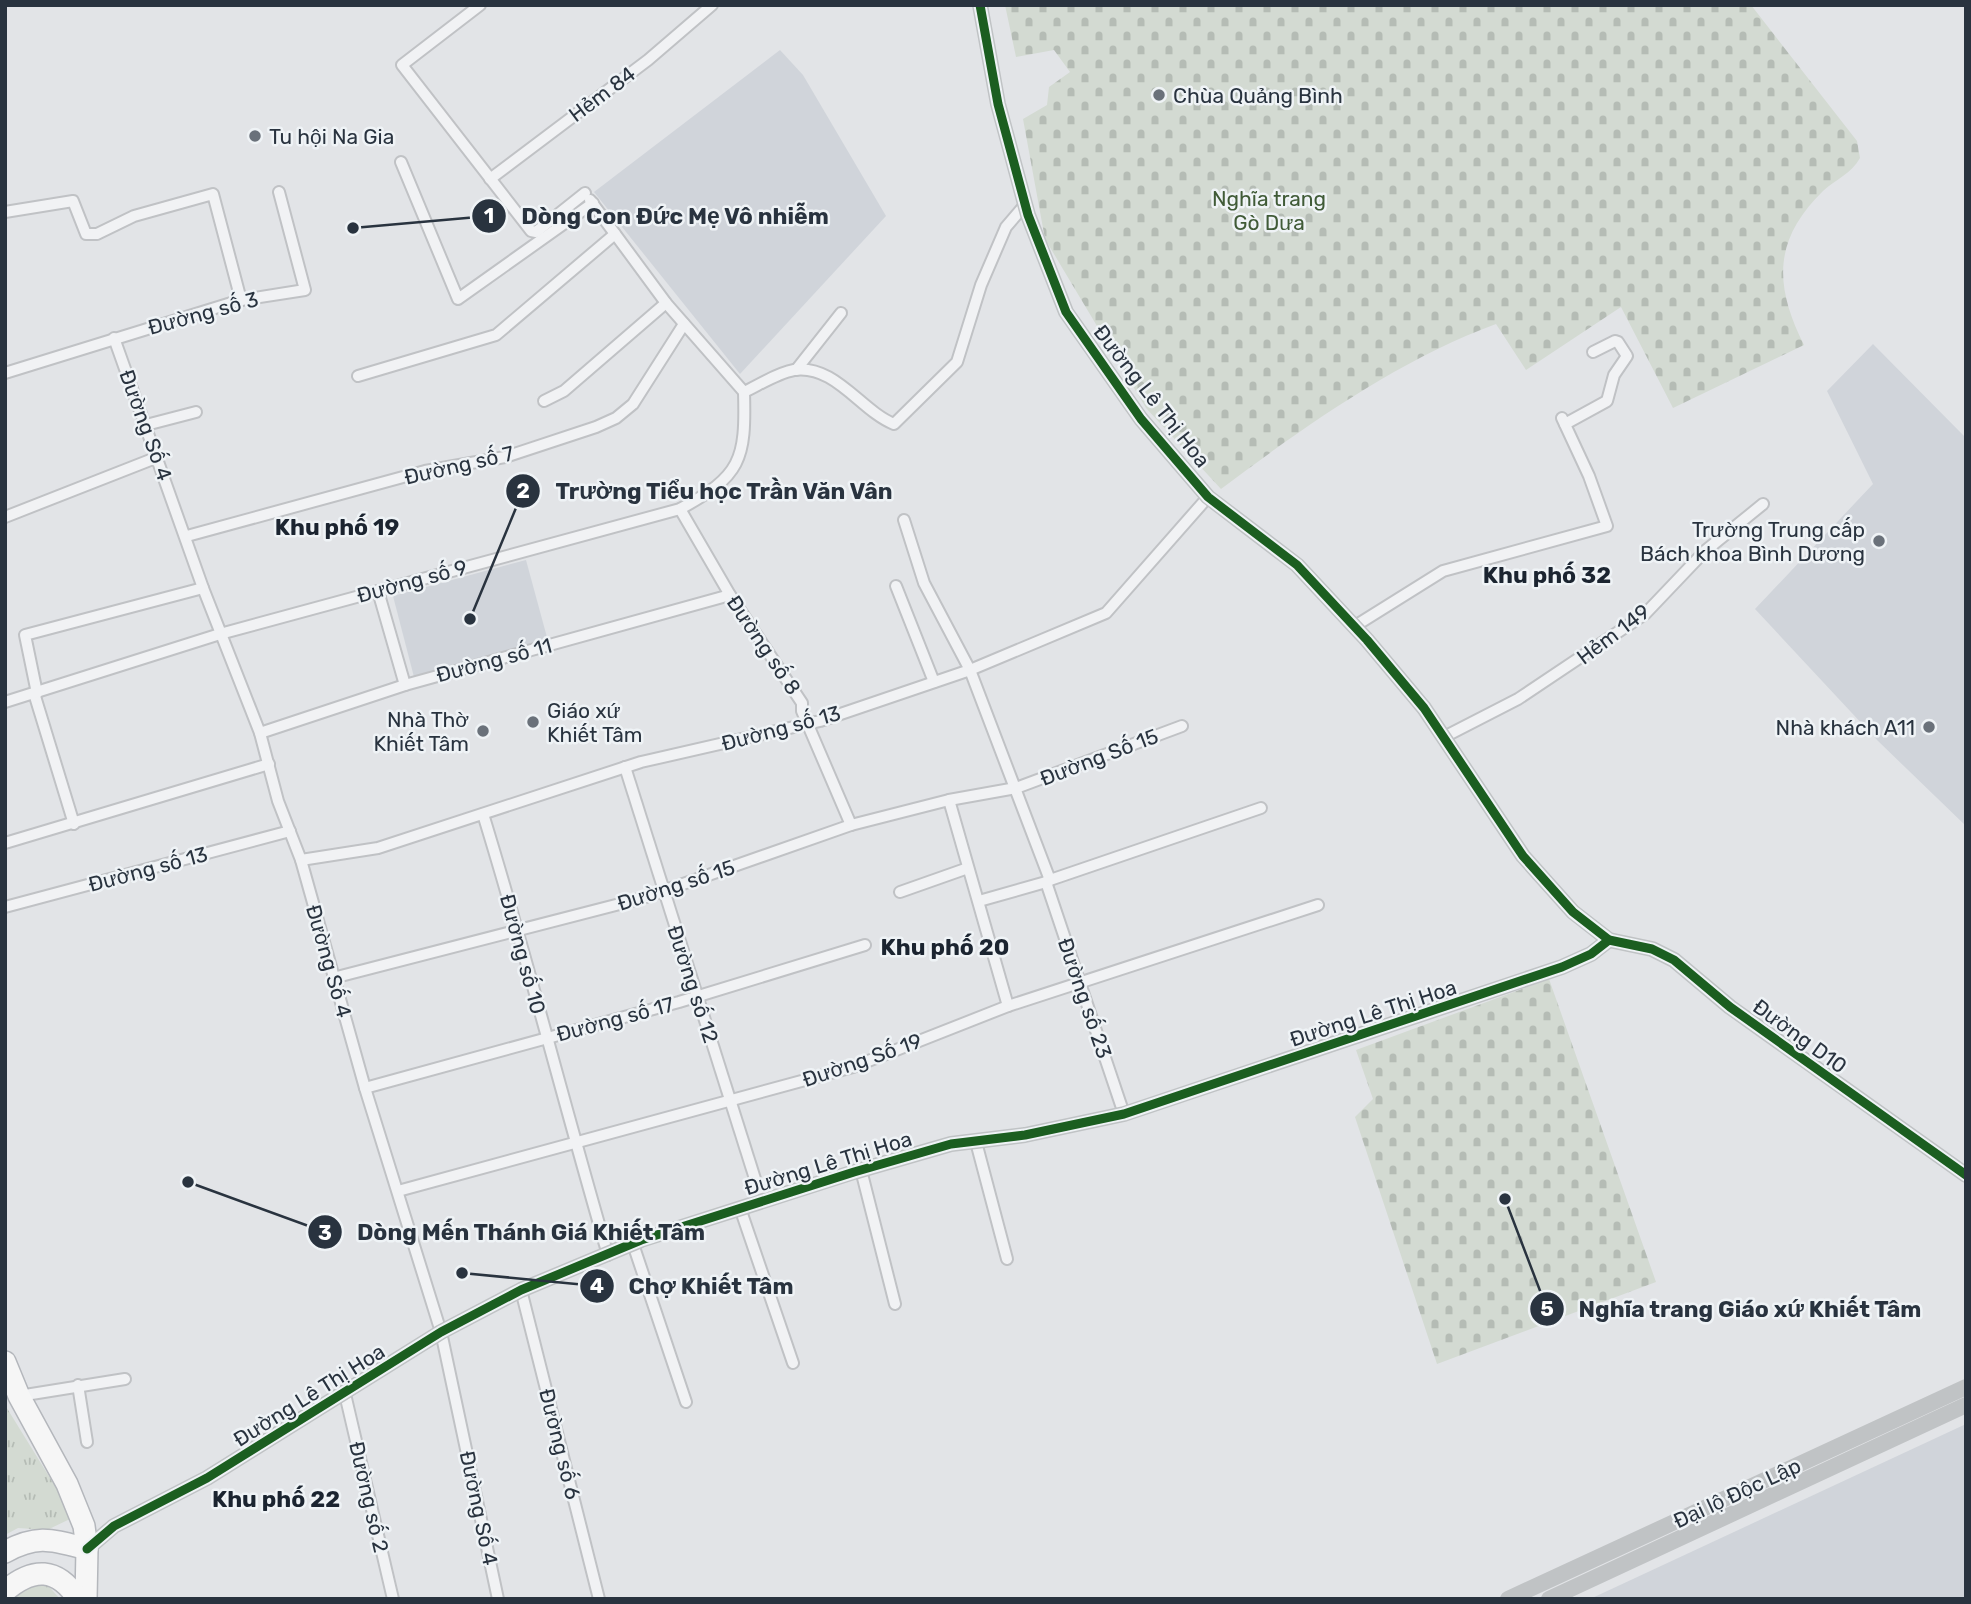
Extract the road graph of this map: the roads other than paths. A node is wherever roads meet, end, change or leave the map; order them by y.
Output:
1 (480, 5) edge
2 (979, 5) edge
3 (705, 7) edge
4 (401, 162) dead end
5 (490, 179) junction
6 (279, 192) dead end
7 (590, 199) junction
8 (1024, 206) junction
9 (5, 212) edge
10 (615, 234) junction
11 (241, 300) junction
12 (666, 303) junction
13 (841, 313) dead end
14 (684, 324) junction
15 (114, 338) junction
16 (1593, 352) dead end
17 (796, 370) junction
18 (5, 373) edge
19 (358, 376) dead end
20 (744, 392) junction
21 (544, 401) dead end
22 (196, 412) dead end
23 (146, 425) junction
24 (158, 457) junction
25 (1208, 497) junction
26 (1763, 504) dead end
27 (680, 509) junction
28 (5, 517) edge
29 (904, 520) dead end
30 (187, 536) junction
31 (896, 586) dead end
32 (203, 588) junction
33 (378, 591) junction
34 (730, 595) junction
35 (1355, 626) junction
36 (220, 634) junction
37 (970, 670) junction
38 (934, 682) junction
39 (405, 685) junction
40 (35, 693) junction
41 (5, 702) edge
42 (810, 724) junction
43 (1182, 726) dead end
44 (260, 733) junction
45 (1444, 737) junction
46 (269, 764) junction
47 (625, 767) junction
48 (1016, 788) junction
49 (948, 800) junction
50 (1261, 808) dead end
51 (483, 814) junction
52 (74, 824) junction
53 (851, 825) junction
54 (290, 831) junction
55 (5, 844) edge
56 (300, 860) junction
57 (968, 868) junction
58 (1048, 881) junction
59 (664, 891) junction
60 (900, 892) dead end
61 (979, 901) junction
62 (1318, 905) dead end
63 (5, 907) edge
64 (518, 929) junction
65 (1609, 940) junction
66 (865, 945) dead end
67 (333, 978) junction
68 (1080, 981) junction
69 (698, 996) junction
70 (1008, 1006) junction
71 (545, 1038) junction
72 (365, 1088) junction
73 (730, 1100) junction
74 (1124, 1114) junction
75 (976, 1142) junction
76 (575, 1143) junction
77 (860, 1170) junction
78 (1966, 1175) edge
79 (398, 1191) junction
80 (762, 1201) junction
81 (740, 1208) junction
82 (633, 1244) junction
83 (608, 1255) junction
84 (1007, 1259) dead end
85 (521, 1290) junction
86 (895, 1304) dead end
87 (441, 1332) junction
88 (5, 1362) edge
89 (793, 1363) dead end
90 (125, 1379) dead end
91 (78, 1385) junction
92 (1966, 1387) edge
93 (345, 1395) junction
94 (19, 1396) junction
95 (687, 1402) dead end
96 (1966, 1405) edge
97 (87, 1442) dead end
98 (87, 1549) junction
99 (5, 1552) edge
100 (5, 1591) edge
101 (78, 1599) edge
102 (86, 1599) edge
103 (393, 1599) edge
104 (498, 1599) edge
105 (598, 1599) edge
106 (1508, 1599) edge
107 (1549, 1599) edge

1 - 5 street
2 - 8 street, Đường Lê Thị Hoa
3 - 5 street, Hẻm 84
4 - 7 street
5 - 7 street
6 - 11 street, Đường số 3
7 - 10 street
8 - 17 street
8 - 25 street, Đường Lê Thị Hoa
9 - 11 street
10 - 12 street
10 - 19 street
11 - 15 street, Đường số 3
12 - 14 street
12 - 21 street
13 - 17 street
14 - 20 street
14 - 30 street, Đường số 7
15 - 18 street, Đường số 3
15 - 23 street, Đường Số 4
16 - 35 street
17 - 20 street
20 - 27 street, Đường số 9
22 - 23 street
23 - 24 street, Đường Số 4
24 - 28 street
24 - 30 street, Đường Số 4
25 - 35 street, Đường Lê Thị Hoa
25 - 37 street, Đường số 13
26 - 45 street, Hẻm 149
27 - 33 street, Đường số 9
27 - 34 street, Đường số 8
29 - 37 street, Đường số 23
30 - 32 street, Đường Số 4
31 - 38 street
32 - 36 street, Đường Số 4
32 - 40 street
33 - 36 street, Đường số 9
33 - 39 street
34 - 39 street, Đường số 11
34 - 42 street, Đường số 8
35 - 45 street, Đường Lê Thị Hoa
36 - 40 street, Đường số 9
36 - 44 street, Đường Số 4
37 - 38 street, Đường số 13
37 - 48 street, Đường số 23
38 - 42 street, Đường số 13
39 - 44 street, Đường số 11
40 - 41 street, Đường số 9
40 - 52 street
42 - 47 street, Đường số 13
42 - 53 street, Đường số 8
43 - 48 street, Đường Số 15
44 - 46 street, Đường Số 4
45 - 65 street, Đường Lê Thị Hoa
46 - 52 street
46 - 54 street, Đường Số 4
47 - 51 street, Đường số 13
47 - 59 street, Đường số 12
48 - 49 street, Đường số 15
48 - 58 street, Đường số 23
49 - 53 street, Đường số 15
49 - 57 street
50 - 58 street
51 - 56 street, Đường số 13
51 - 64 street, Đường số 10
52 - 55 street
53 - 59 street, Đường số 15
54 - 56 street, Đường Số 4
54 - 63 street, Đường số 13
56 - 67 street, Đường Số 4
57 - 60 street
57 - 61 street
58 - 61 street
58 - 68 street, Đường số 23
59 - 64 street, Đường số 15
59 - 69 street, Đường số 12
61 - 70 street
62 - 68 street, Đường Số 19
64 - 67 street, Đường số 15
64 - 71 street, Đường số 10
65 - 74 street, Đường Lê Thị Hoa
65 - 78 street, Đường D10
66 - 69 street, Đường số 17
67 - 72 street, Đường Số 4
68 - 70 street, Đường Số 19
68 - 74 street, Đường số 23
69 - 71 street, Đường số 17
69 - 73 street, Đường số 12
70 - 73 street, Đường Số 19
71 - 72 street, Đường số 17
71 - 76 street, Đường số 10
72 - 79 street, Đường Số 4
73 - 76 street, Đường Số 19
73 - 80 street, Đường số 12
74 - 75 street, Đường Lê Thị Hoa
75 - 77 street, Đường Lê Thị Hoa
75 - 84 street
76 - 79 street, Đường Số 19
76 - 83 street, Đường số 10
77 - 80 street, Đường Lê Thị Hoa
77 - 86 street
79 - 87 street, Đường Số 4
80 - 81 street, Đường Lê Thị Hoa
81 - 82 street, Đường Lê Thị Hoa
81 - 89 street
82 - 83 street, Đường Lê Thị Hoa
82 - 95 street
83 - 85 street, Đường Lê Thị Hoa
85 - 87 street, Đường Lê Thị Hoa
85 - 105 street, Đường số 6
87 - 93 street, Đường Lê Thị Hoa
87 - 104 street, Đường Số 4
88 - 94 highway
90 - 91 street
91 - 94 street
91 - 97 street
92 - 106 street, Đại lộ Độc Lập
93 - 98 street, Đường Lê Thị Hoa
93 - 103 street, Đường số 2
94 - 98 highway
96 - 107 street, Đại lộ Độc Lập
98 - 99 highway
98 - 102 highway
100 - 101 highway

